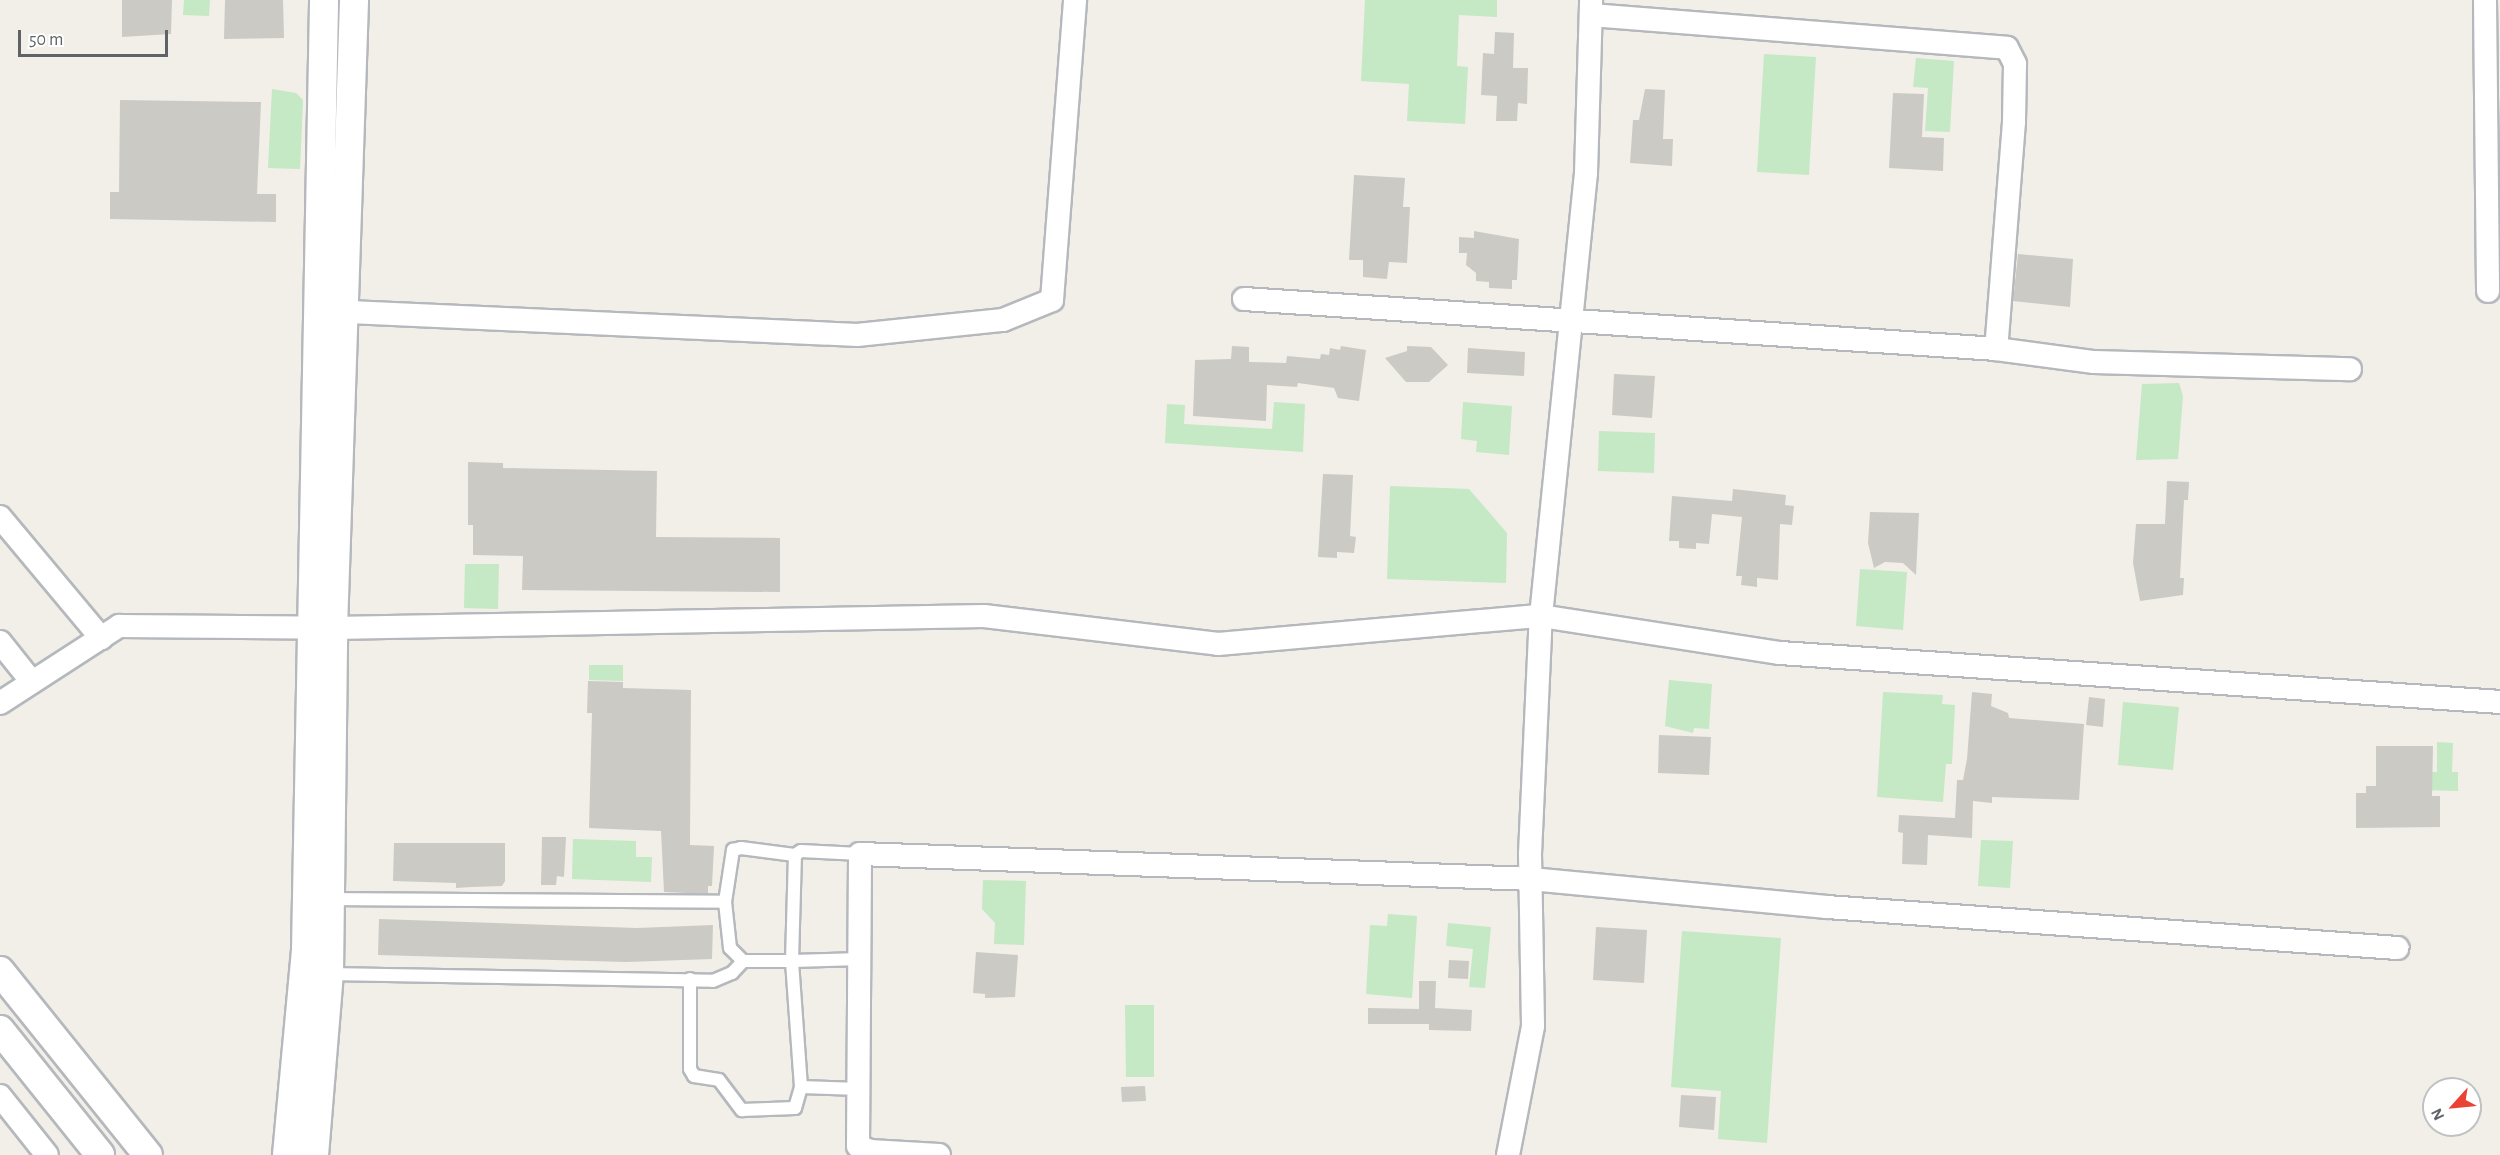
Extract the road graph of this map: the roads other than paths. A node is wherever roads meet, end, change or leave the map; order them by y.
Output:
1 (324, 0) edge
2 (354, 0) edge
3 (1075, 0) edge
4 (2485, 0) edge
5 (1591, 8) edge
6 (2488, 291) dead end
7 (1244, 299) dead end
8 (317, 309) junction
9 (346, 313) junction
10 (1571, 322) junction
11 (1996, 349) junction
12 (2350, 369) dead end
13 (0, 518) edge
14 (1541, 616) junction
15 (321, 628) junction
16 (101, 638) junction
17 (0, 642) edge
18 (32, 682) junction
19 (2500, 702) edge
20 (0, 703) edge
21 (860, 854) junction
22 (795, 855) junction
23 (1531, 879) junction
24 (330, 899) junction
25 (724, 902) junction
26 (2398, 948) dead end
27 (861, 958) junction
28 (743, 961) junction
29 (792, 961) junction
30 (0, 971) edge
31 (329, 974) junction
32 (690, 979) junction
33 (0, 1030) edge
34 (801, 1087) junction
35 (859, 1089) junction
36 (0, 1096) edge
37 (47, 1155) edge
38 (100, 1155) edge
39 (148, 1155) edge
40 (286, 1155) edge
41 (314, 1155) edge
42 (939, 1155) edge
43 (1508, 1155) edge

1 - 8 street
2 - 9 street
3 - 9 street
4 - 6 street
5 - 10 street
5 - 11 street
7 - 10 street
8 - 9 street
8 - 15 street
9 - 15 street
10 - 11 street
10 - 14 street
11 - 12 street
13 - 16 street
14 - 15 street
14 - 19 street
14 - 23 street
15 - 16 street
15 - 24 street
15 - 40 street
16 - 18 street
17 - 18 street
18 - 20 street
21 - 22 lane
21 - 23 street
21 - 27 street
22 - 25 lane
22 - 29 lane
23 - 26 street
23 - 43 street
24 - 25 lane
24 - 31 street
25 - 28 lane
27 - 29 lane
27 - 35 street
28 - 29 lane
28 - 32 lane
29 - 34 lane
30 - 39 street
31 - 32 lane
31 - 41 street
32 - 34 lane
33 - 38 street
34 - 35 lane
35 - 42 street
36 - 37 street

